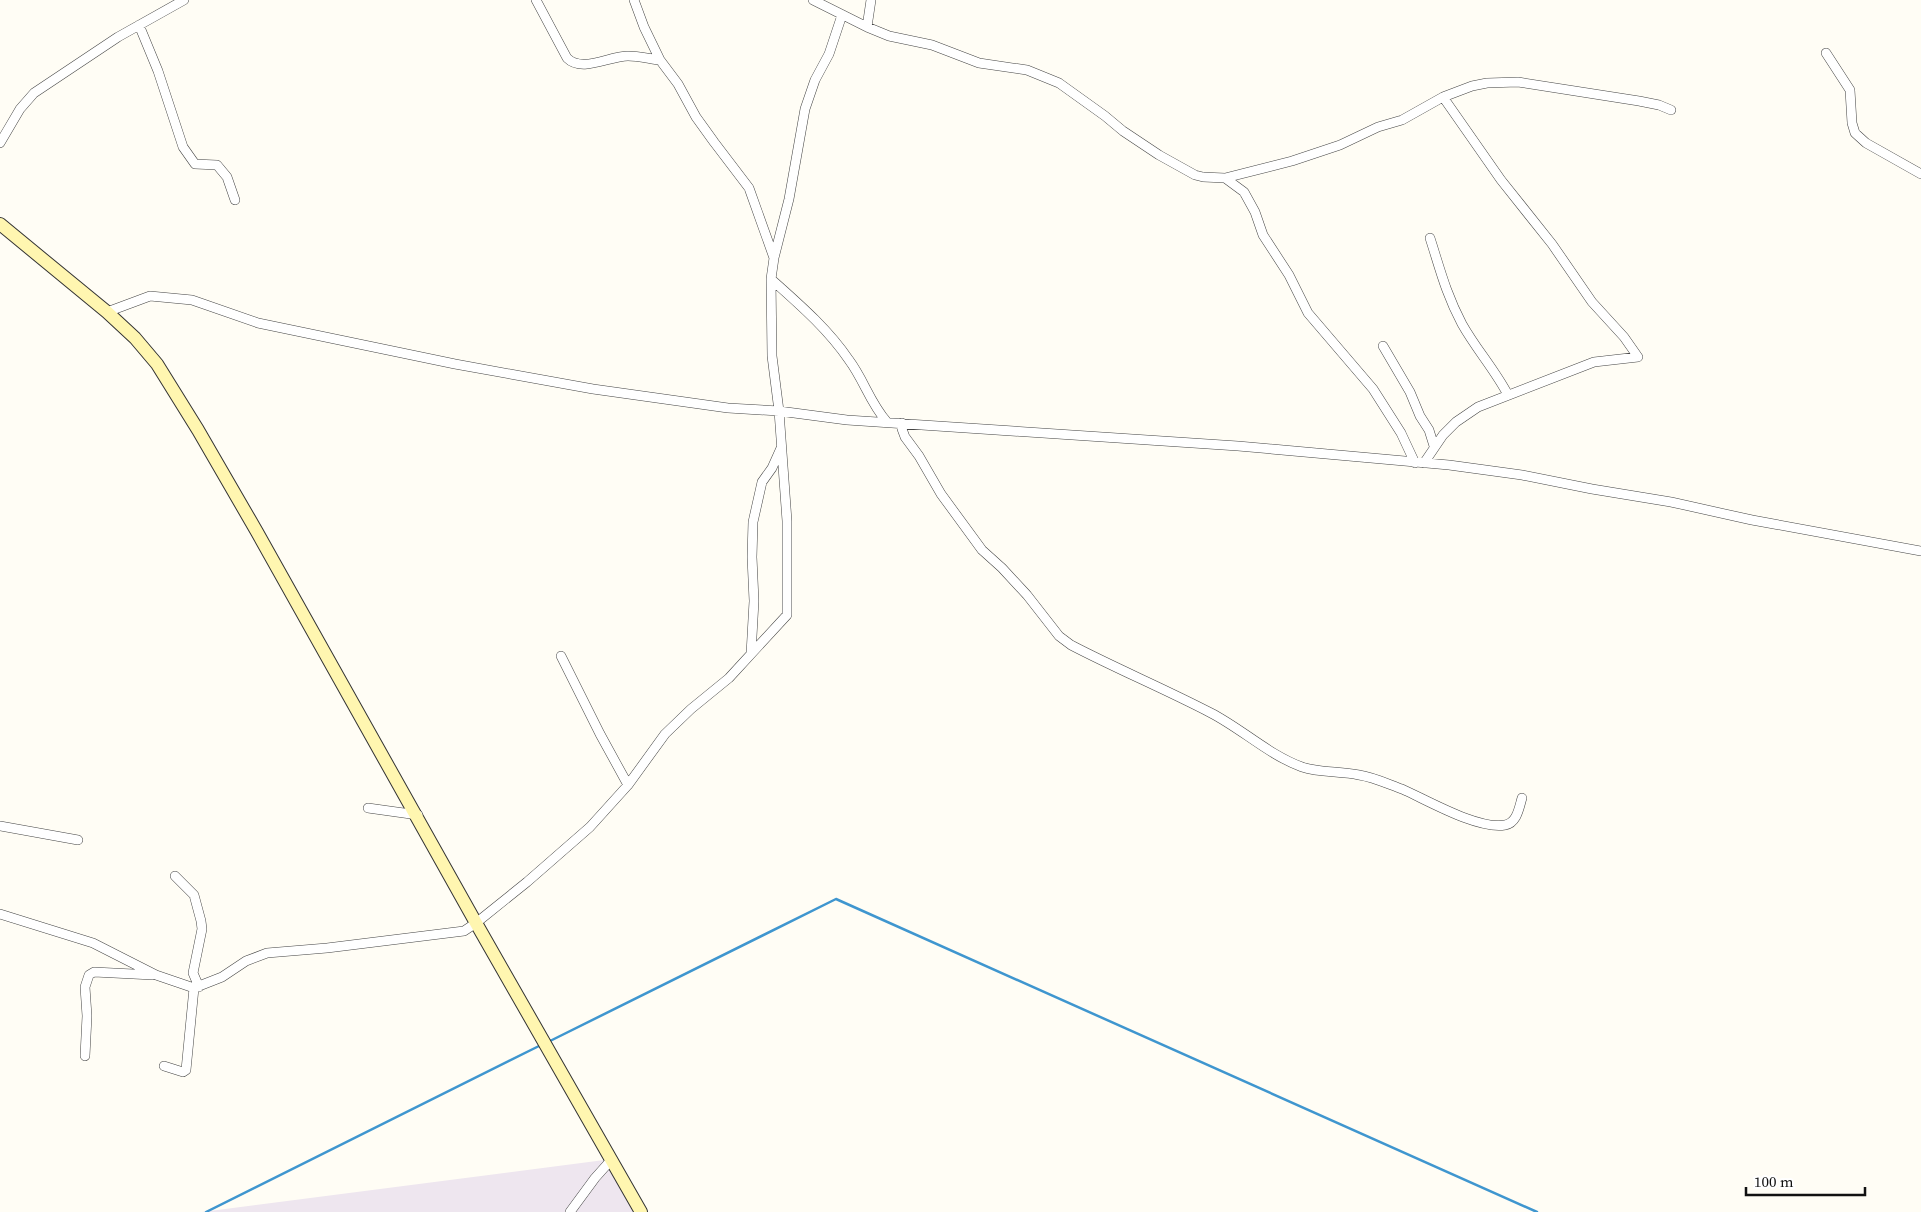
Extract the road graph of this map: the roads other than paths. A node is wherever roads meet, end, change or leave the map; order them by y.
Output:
1 (184, 0) edge
2 (536, 0) edge
3 (634, 0) edge
4 (813, 0) edge
5 (871, 0) edge
6 (826, 4) edge
7 (842, 15) junction
8 (139, 25) junction
9 (866, 27) junction
10 (1826, 53) dead end
11 (660, 60) junction
12 (1443, 97) junction
13 (1671, 110) dead end
14 (0, 143) edge
15 (1921, 174) edge
16 (1226, 178) junction
17 (235, 200) dead end
18 (0, 224) edge
19 (1430, 238) dead end
20 (774, 258) junction
21 (771, 279) junction
22 (107, 312) junction
23 (1383, 346) dead end
24 (1508, 395) junction
25 (779, 410) junction
26 (888, 422) junction
27 (902, 423) junction
28 (1434, 446) junction
29 (782, 447) junction
30 (1419, 463) junction
31 (1921, 551) edge
32 (751, 654) junction
33 (561, 656) dead end
34 (628, 785) junction
35 (1522, 798) dead end
36 (368, 808) dead end
37 (418, 815) junction
38 (0, 826) edge
39 (78, 840) dead end
40 (175, 876) dead end
41 (0, 914) edge
42 (476, 923) junction
43 (156, 975) junction
44 (196, 988) junction
45 (84, 1056) dead end
46 (164, 1066) dead end
47 (612, 1159) junction
48 (570, 1212) edge
49 (641, 1212) edge

1 - 8 street
2 - 11 street
3 - 11 street
4 - 6 street
5 - 9 street
6 - 7 street
7 - 9 street
7 - 20 street
8 - 14 street
8 - 17 street
9 - 16 street
10 - 15 street
11 - 20 street
12 - 13 street
12 - 16 street
12 - 24 street
16 - 30 street
18 - 22 street
19 - 24 street
20 - 21 street
21 - 25 street
21 - 26 street
22 - 25 street
22 - 37 street
23 - 28 street
24 - 28 street
25 - 26 street
25 - 29 street
26 - 27 street
27 - 30 street
27 - 35 street
28 - 30 street
29 - 32 street
29 - 32 street
30 - 31 street
32 - 34 street
33 - 34 street
34 - 42 street
36 - 37 street
37 - 42 street
38 - 39 street
40 - 44 street
41 - 43 street
42 - 44 street
42 - 47 street
43 - 44 street
43 - 45 street
44 - 46 street
47 - 48 street
47 - 49 street

